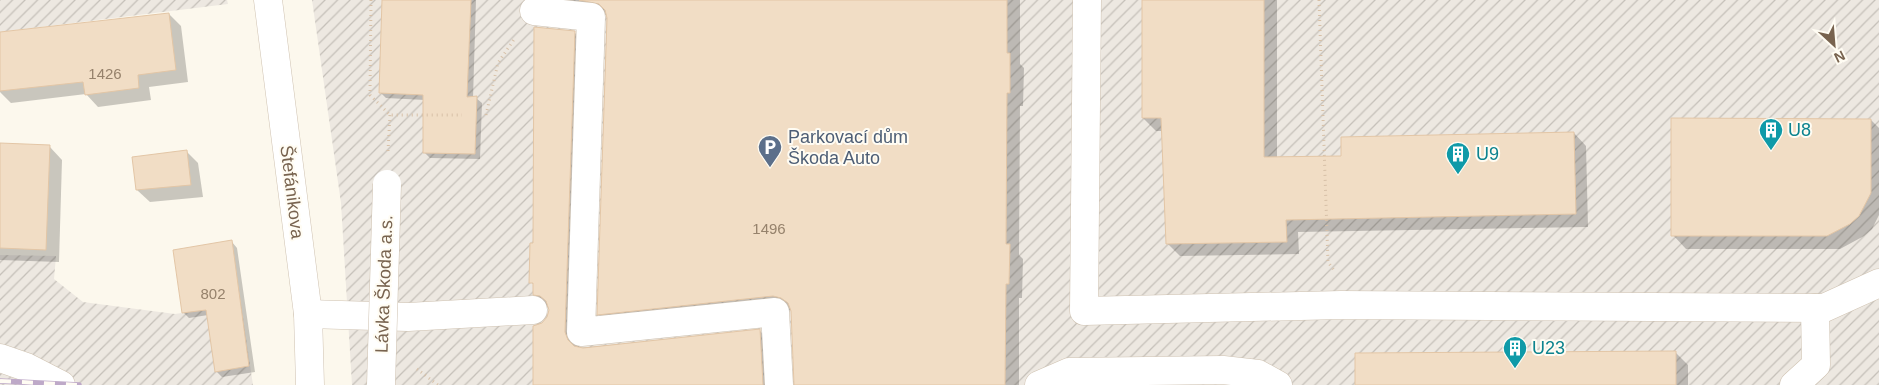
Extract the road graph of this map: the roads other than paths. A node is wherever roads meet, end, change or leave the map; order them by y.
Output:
1 (268, 0) edge
2 (1088, 0) edge
3 (534, 11) road end
4 (387, 184) dead end
5 (1879, 283) edge
6 (1815, 308) junction
7 (533, 310) dead end
8 (308, 314) junction
9 (0, 358) edge
10 (61, 385) edge
11 (310, 385) edge
12 (381, 385) edge
13 (779, 385) edge
14 (1039, 385) edge
15 (1278, 385) edge
16 (1794, 385) edge

1 - 8 street, Štefánikova
2 - 6 street
3 - 13 street
4 - 12 street, Lávka Škoda a.s., bridge
5 - 6 street
6 - 16 street
7 - 8 street
8 - 11 street, Štefánikova
9 - 10 street
14 - 15 street

